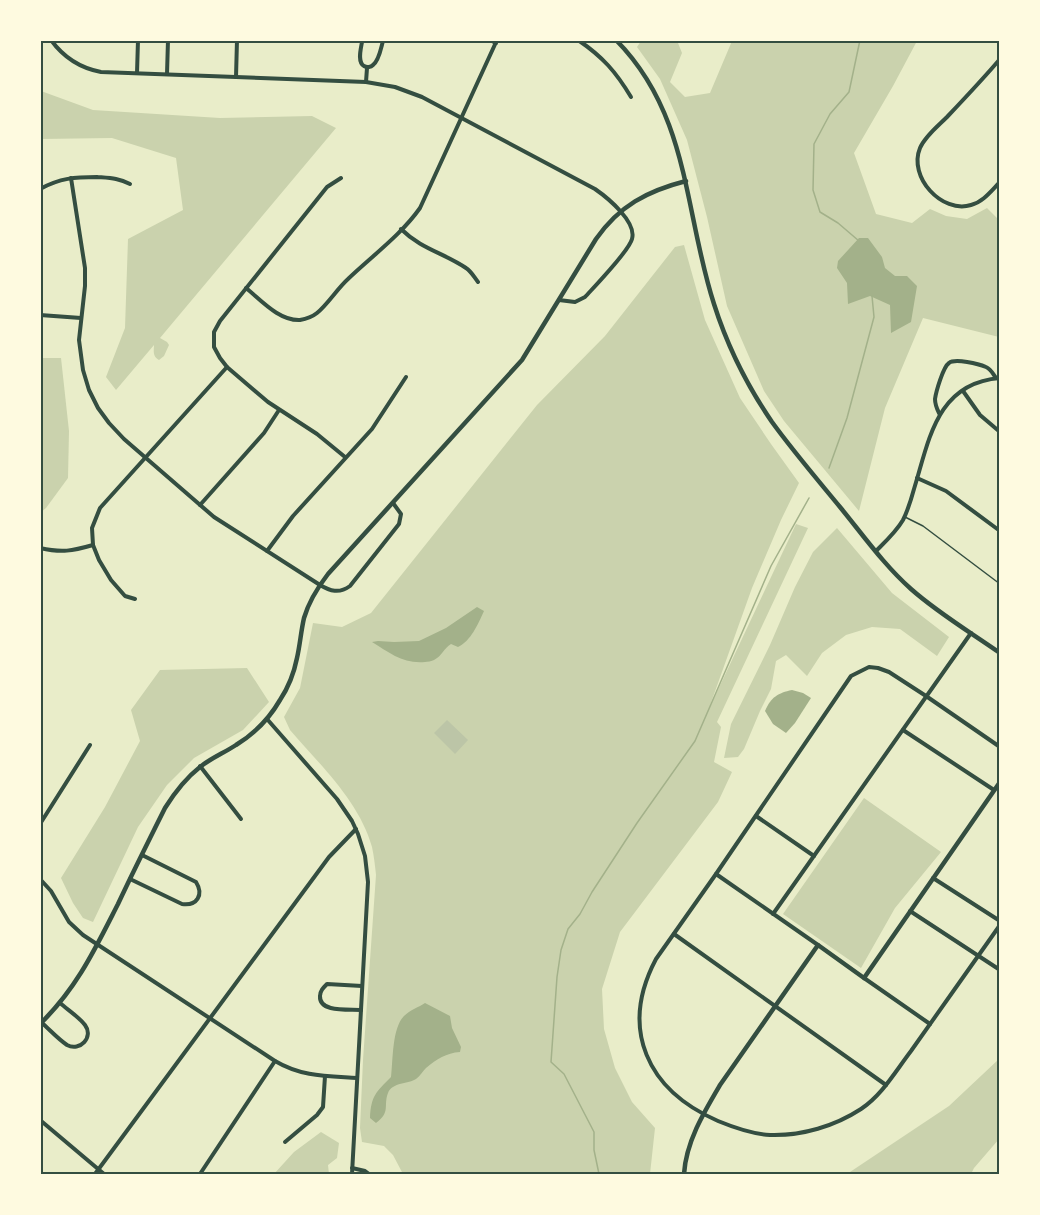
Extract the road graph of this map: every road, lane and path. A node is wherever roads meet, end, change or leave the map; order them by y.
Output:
1 (51, 40) edge
2 (138, 40) edge
3 (168, 40) edge
4 (237, 40) edge
5 (490, 40) edge
6 (578, 40) edge
7 (616, 40) edge
8 (383, 41) edge
9 (362, 42) edge
10 (496, 42) edge
11 (999, 58) edge
12 (367, 67) junction
13 (137, 73) junction
14 (167, 74) junction
15 (236, 77) junction
16 (366, 82) junction
17 (631, 97) dead end
18 (461, 118) junction
19 (71, 177) junction
20 (341, 178) dead end
21 (686, 181) junction
22 (999, 182) edge
23 (130, 184) dead end
24 (40, 189) edge
25 (620, 212) junction
26 (401, 229) junction
27 (478, 282) dead end
28 (246, 288) junction
29 (559, 300) junction
30 (40, 315) edge
31 (81, 318) junction
32 (227, 367) junction
33 (406, 377) dead end
34 (998, 378) edge
35 (963, 391) junction
36 (279, 410) junction
37 (940, 414) junction
38 (999, 432) edge
39 (345, 457) junction
40 (146, 458) junction
41 (917, 478) junction
42 (393, 503) junction
43 (200, 505) junction
44 (904, 517) junction
45 (999, 531) edge
46 (93, 545) junction
47 (40, 548) edge
48 (267, 551) junction
49 (876, 551) junction
50 (999, 584) edge
51 (320, 585) junction
52 (135, 599) dead end
53 (971, 633) junction
54 (999, 653) edge
55 (926, 696) junction
56 (267, 719) junction
57 (903, 730) junction
58 (90, 745) dead end
59 (999, 747) edge
60 (200, 766) junction
61 (999, 782) edge
62 (994, 790) junction
63 (756, 816) junction
64 (240, 819) dead end
65 (40, 824) edge
66 (356, 829) junction
67 (142, 855) junction
68 (814, 856) junction
69 (716, 874) junction
70 (933, 878) junction
71 (40, 879) edge
72 (130, 879) junction
73 (910, 911) junction
74 (773, 914) junction
75 (999, 923) edge
76 (674, 934) junction
77 (97, 945) junction
78 (818, 945) junction
79 (978, 956) junction
80 (999, 970) edge
81 (864, 978) junction
82 (362, 986) junction
83 (60, 1003) junction
84 (775, 1006) junction
85 (361, 1010) junction
86 (210, 1018) junction
87 (41, 1024) edge
88 (930, 1024) junction
89 (275, 1061) junction
90 (325, 1076) junction
91 (357, 1078) junction
92 (886, 1085) junction
93 (704, 1114) junction
94 (40, 1120) edge
95 (285, 1142) dead end
96 (352, 1168) junction
97 (98, 1170) junction
98 (95, 1174) edge
99 (104, 1174) edge
100 (200, 1174) edge
101 (352, 1174) edge
102 (369, 1174) edge
103 (684, 1174) edge

1 - 13 street
2 - 13 street
3 - 14 street
4 - 15 street
5 - 10 street
6 - 17 street
7 - 21 street
8 - 12 street
9 - 12 street
10 - 18 street
11 - 22 street
12 - 16 street
13 - 14 street
14 - 15 street
15 - 16 street
16 - 18 street
18 - 25 street
18 - 26 street
19 - 23 street
19 - 24 street
19 - 31 street
20 - 28 street
21 - 25 street
21 - 49 street
25 - 29 street
25 - 29 street
26 - 27 street
26 - 28 street
28 - 32 street
29 - 42 street
30 - 31 street
31 - 40 street
32 - 36 street
32 - 40 street
33 - 39 street
34 - 35 street
34 - 37 street
35 - 37 street
35 - 38 street
36 - 39 street
36 - 43 street
37 - 41 street
39 - 48 street
40 - 43 street
40 - 46 street
41 - 44 street
41 - 45 street
42 - 51 street
42 - 51 street
43 - 48 street
44 - 49 street
44 - 50 lane
46 - 47 street
46 - 52 street
48 - 51 street
49 - 53 street
51 - 56 street
53 - 54 street
53 - 55 street
55 - 57 street
55 - 59 street
55 - 63 street
56 - 60 street
56 - 66 street
57 - 62 street
57 - 68 street
58 - 65 street
60 - 64 street
60 - 67 street
61 - 62 street
62 - 70 street
63 - 68 street
63 - 69 street
66 - 82 street
66 - 86 street
67 - 72 street
67 - 72 street
68 - 74 street
69 - 74 street
69 - 76 street
70 - 73 street
70 - 75 street
71 - 77 street
72 - 77 street
73 - 79 street
73 - 81 street
74 - 78 street
75 - 79 street
76 - 84 street
76 - 93 street
77 - 83 street
77 - 86 street
78 - 81 street
78 - 84 street
79 - 80 street
79 - 88 street
81 - 88 street
82 - 85 street
82 - 85 street
83 - 87 street
83 - 87 street
84 - 92 street
84 - 93 street
85 - 91 street
86 - 89 street
86 - 97 street
88 - 92 street
89 - 90 street
89 - 100 street
90 - 91 street
90 - 95 street
91 - 96 street
92 - 93 street
93 - 103 street
94 - 97 street
96 - 101 street
96 - 102 street
97 - 98 street
97 - 99 street

